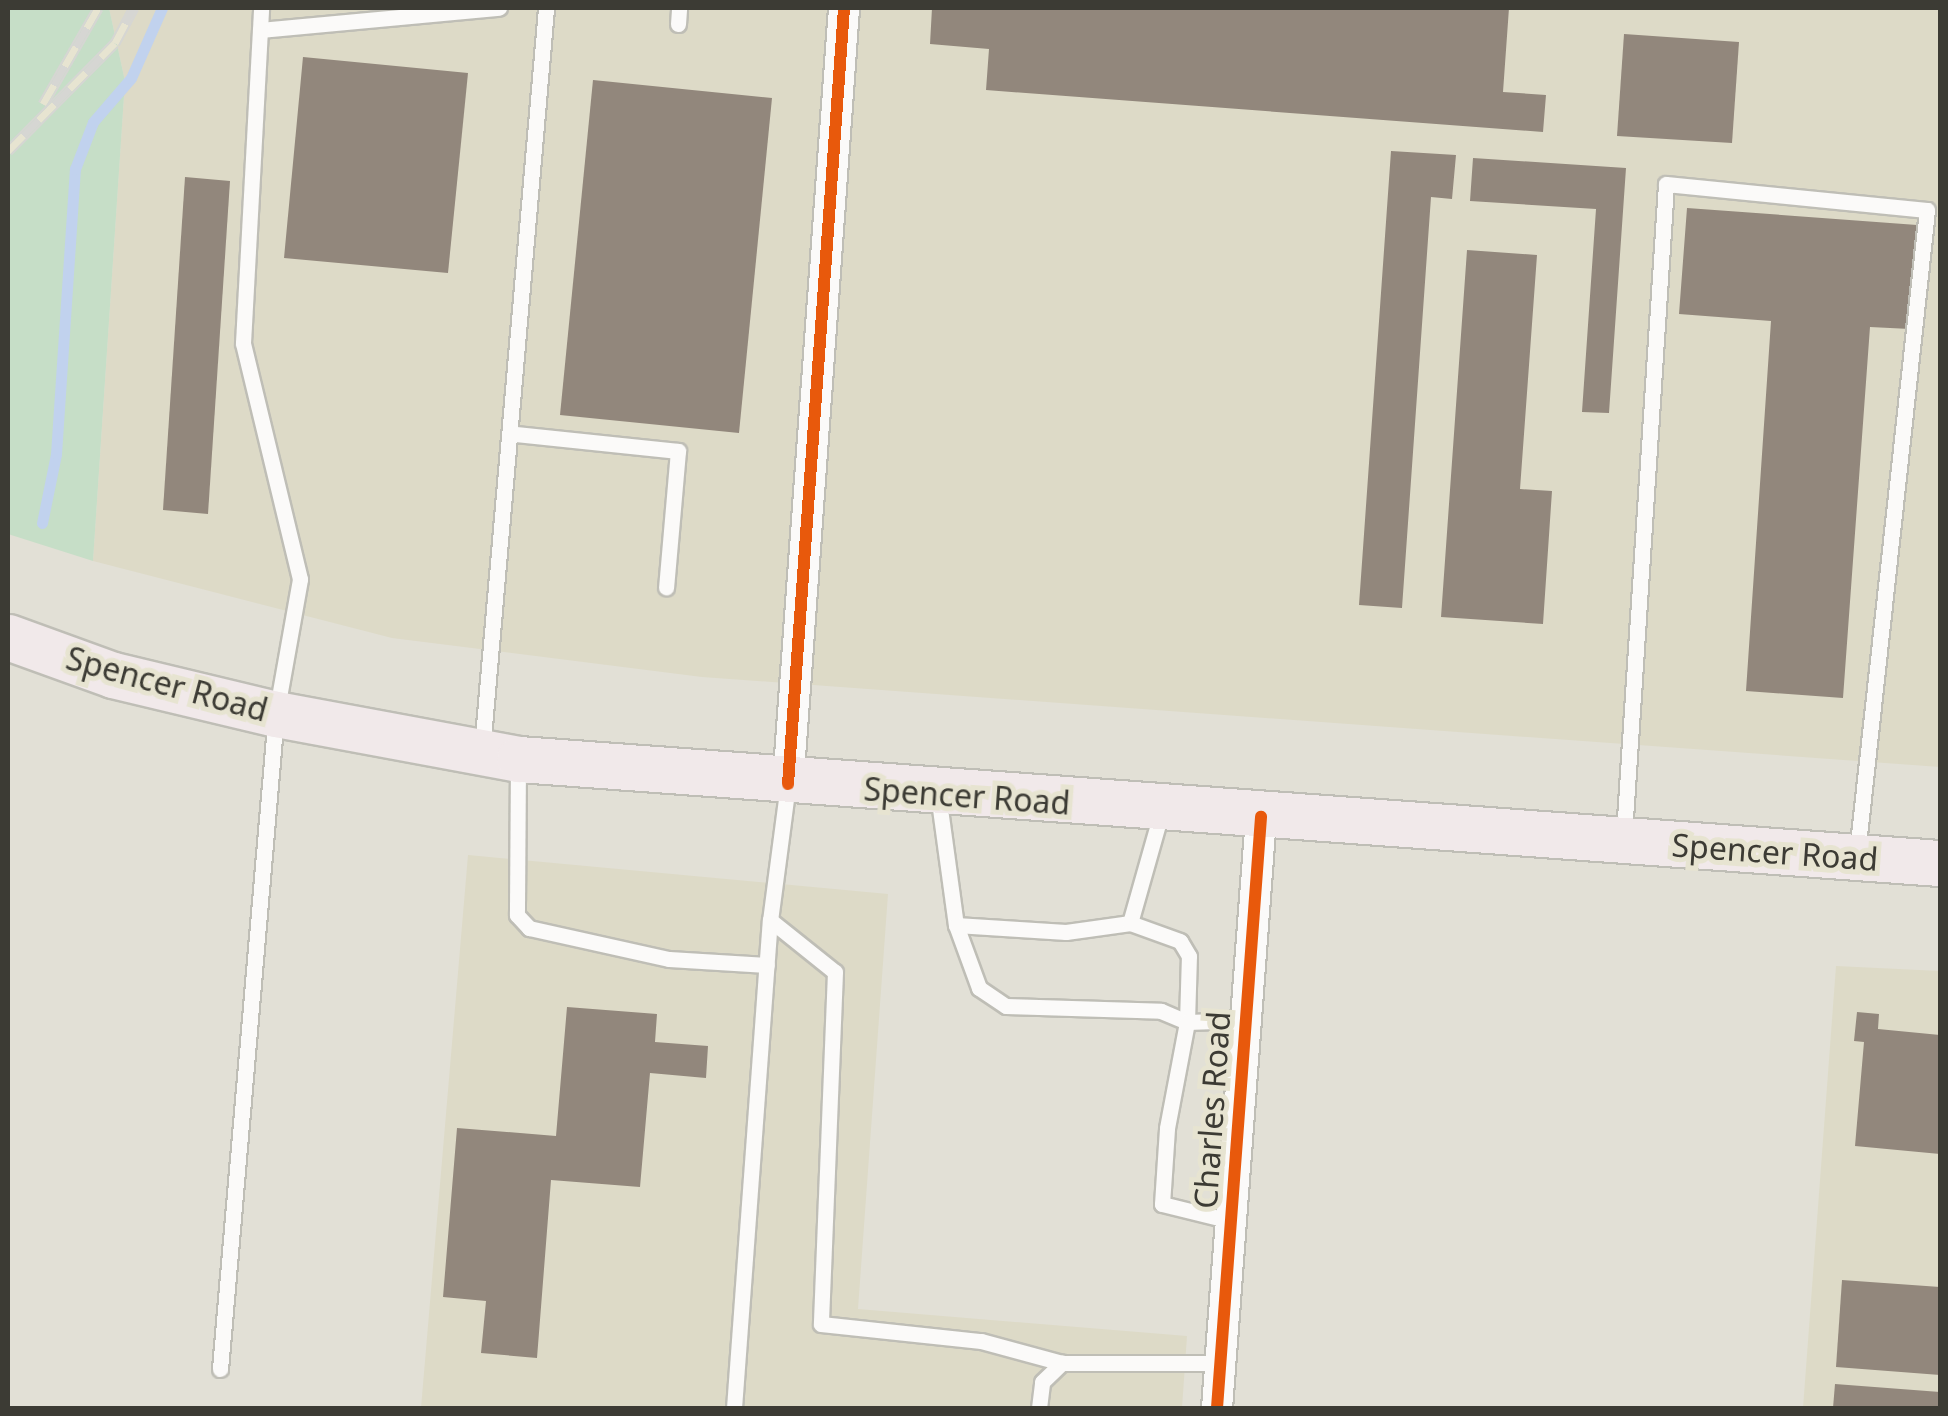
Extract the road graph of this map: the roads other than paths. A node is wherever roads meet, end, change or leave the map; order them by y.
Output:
1 (262, 8) edge
2 (499, 8) edge
3 (546, 8) edge
4 (844, 8) edge
5 (260, 30) junction
6 (516, 434) junction
7 (666, 587) dead end
8 (8, 637) edge
9 (276, 714) junction
10 (500, 756) junction
11 (788, 784) junction
12 (938, 794) junction
13 (1162, 810) junction
14 (1261, 816) junction
15 (1624, 842) junction
16 (1857, 857) junction
17 (1940, 863) edge
18 (770, 920) junction
19 (1130, 923) junction
20 (956, 925) junction
21 (768, 965) junction
22 (1246, 1020) junction
23 (1187, 1022) junction
24 (1231, 1221) junction
25 (1062, 1362) junction
26 (1220, 1363) junction
27 (220, 1369) dead end
28 (734, 1408) edge
29 (1040, 1408) edge
30 (1217, 1408) edge

1 - 5 lane
2 - 5 lane
3 - 6 lane
4 - 11 street
5 - 9 lane
6 - 7 lane
6 - 10 lane
8 - 9 main road, Spencer Road
9 - 10 main road, Spencer Road
9 - 27 lane
10 - 11 main road, Spencer Road
10 - 21 lane
11 - 12 main road, Spencer Road
11 - 18 lane
12 - 13 main road, Spencer Road
12 - 20 lane
13 - 14 main road, Spencer Road
13 - 19 lane
14 - 15 main road, Spencer Road
14 - 22 street, Charles Road
15 - 16 main road, Spencer Road
15 - 16 lane
16 - 17 main road, Spencer Road
18 - 21 lane
18 - 25 lane
19 - 20 lane
19 - 23 lane
20 - 23 lane
21 - 28 lane
22 - 23 lane
22 - 24 street, Charles Road
23 - 24 lane
24 - 26 street, Charles Road
25 - 26 lane
25 - 29 lane
26 - 30 street, Charles Road

